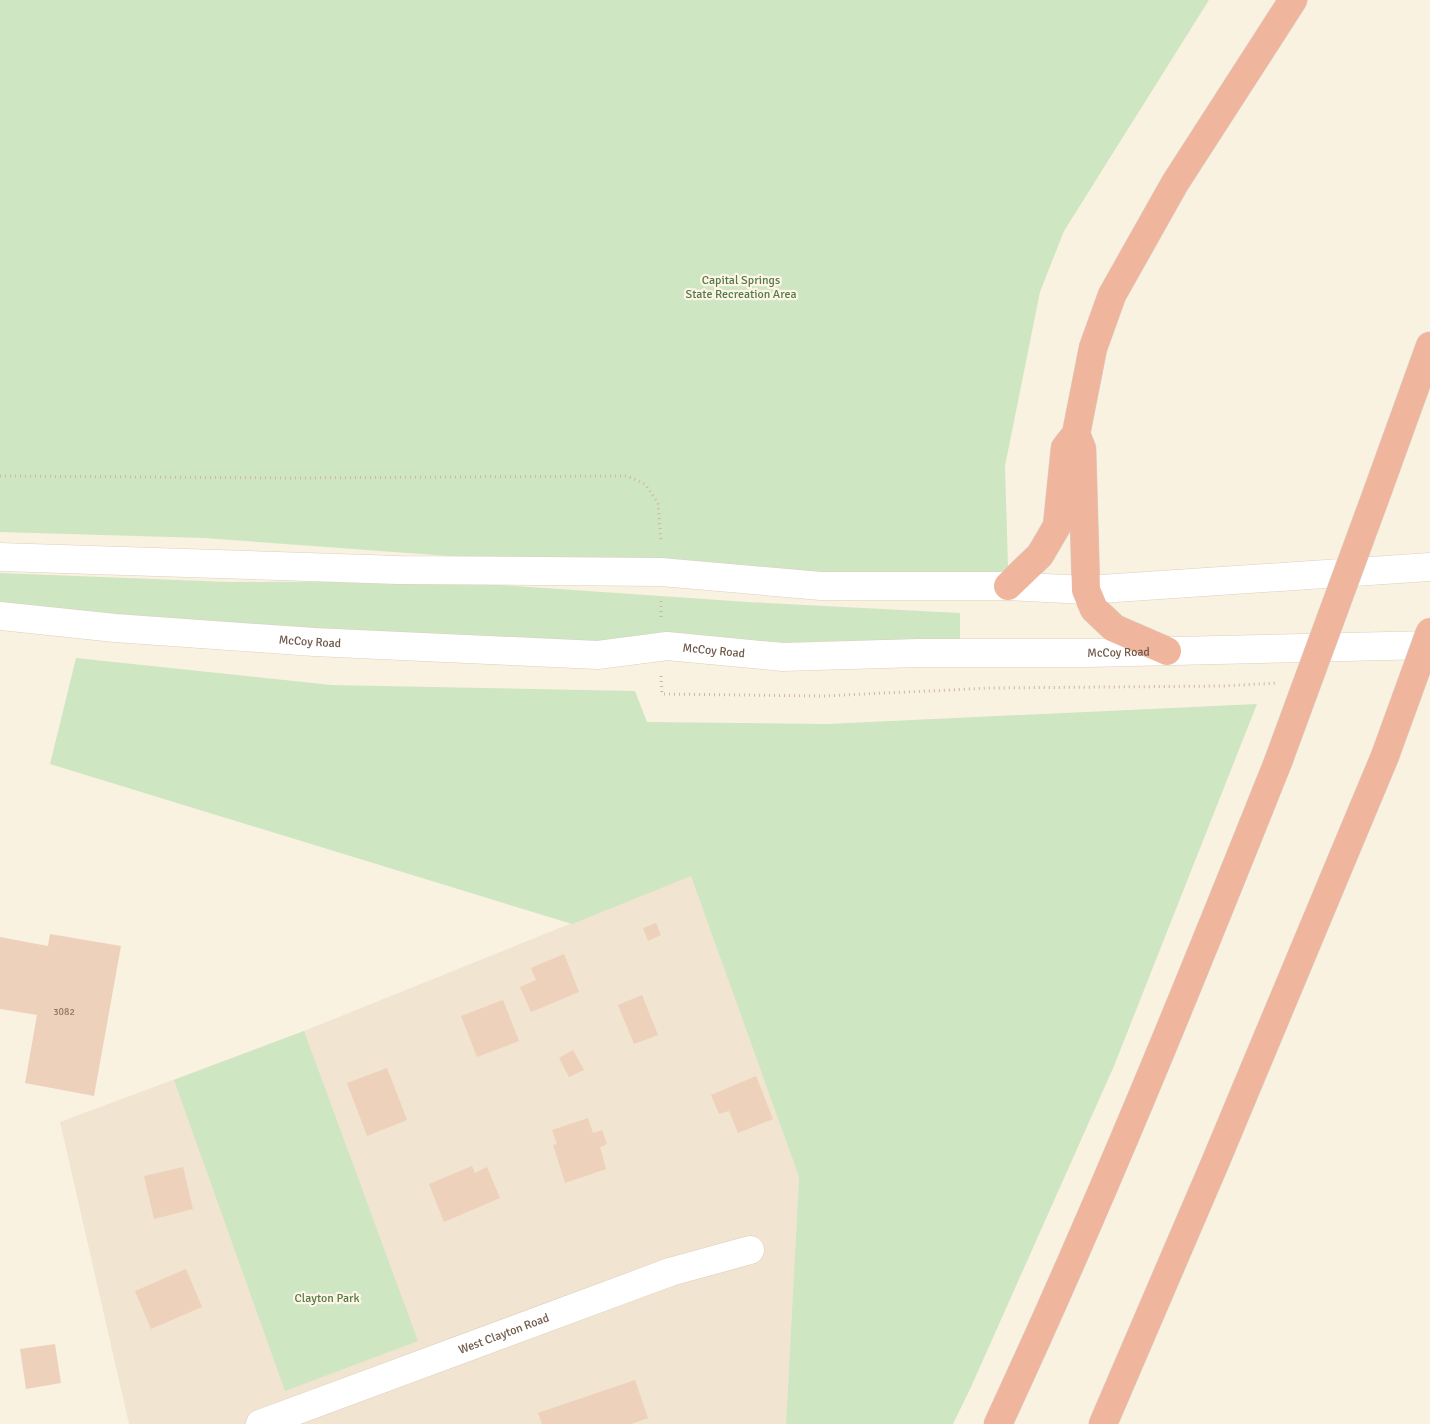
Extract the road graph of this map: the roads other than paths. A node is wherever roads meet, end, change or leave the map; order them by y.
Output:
1 (1293, 0) edge
2 (1430, 346) edge
3 (1076, 434) junction
4 (0, 557) edge
5 (1430, 567) edge
6 (1008, 586) junction
7 (1086, 590) junction
8 (0, 616) edge
9 (1430, 632) edge
10 (1430, 645) edge
11 (1167, 651) junction
12 (750, 1250) dead end
13 (260, 1424) edge
14 (998, 1424) edge
15 (1103, 1424) edge

1 - 3 highway
2 - 14 highway, bridge
3 - 6 highway
3 - 7 highway
4 - 6 street
5 - 7 street
6 - 7 street
7 - 11 highway
8 - 11 street, McCoy Road
9 - 15 highway, bridge
10 - 11 street, McCoy Road
12 - 13 street, West Clayton Road

